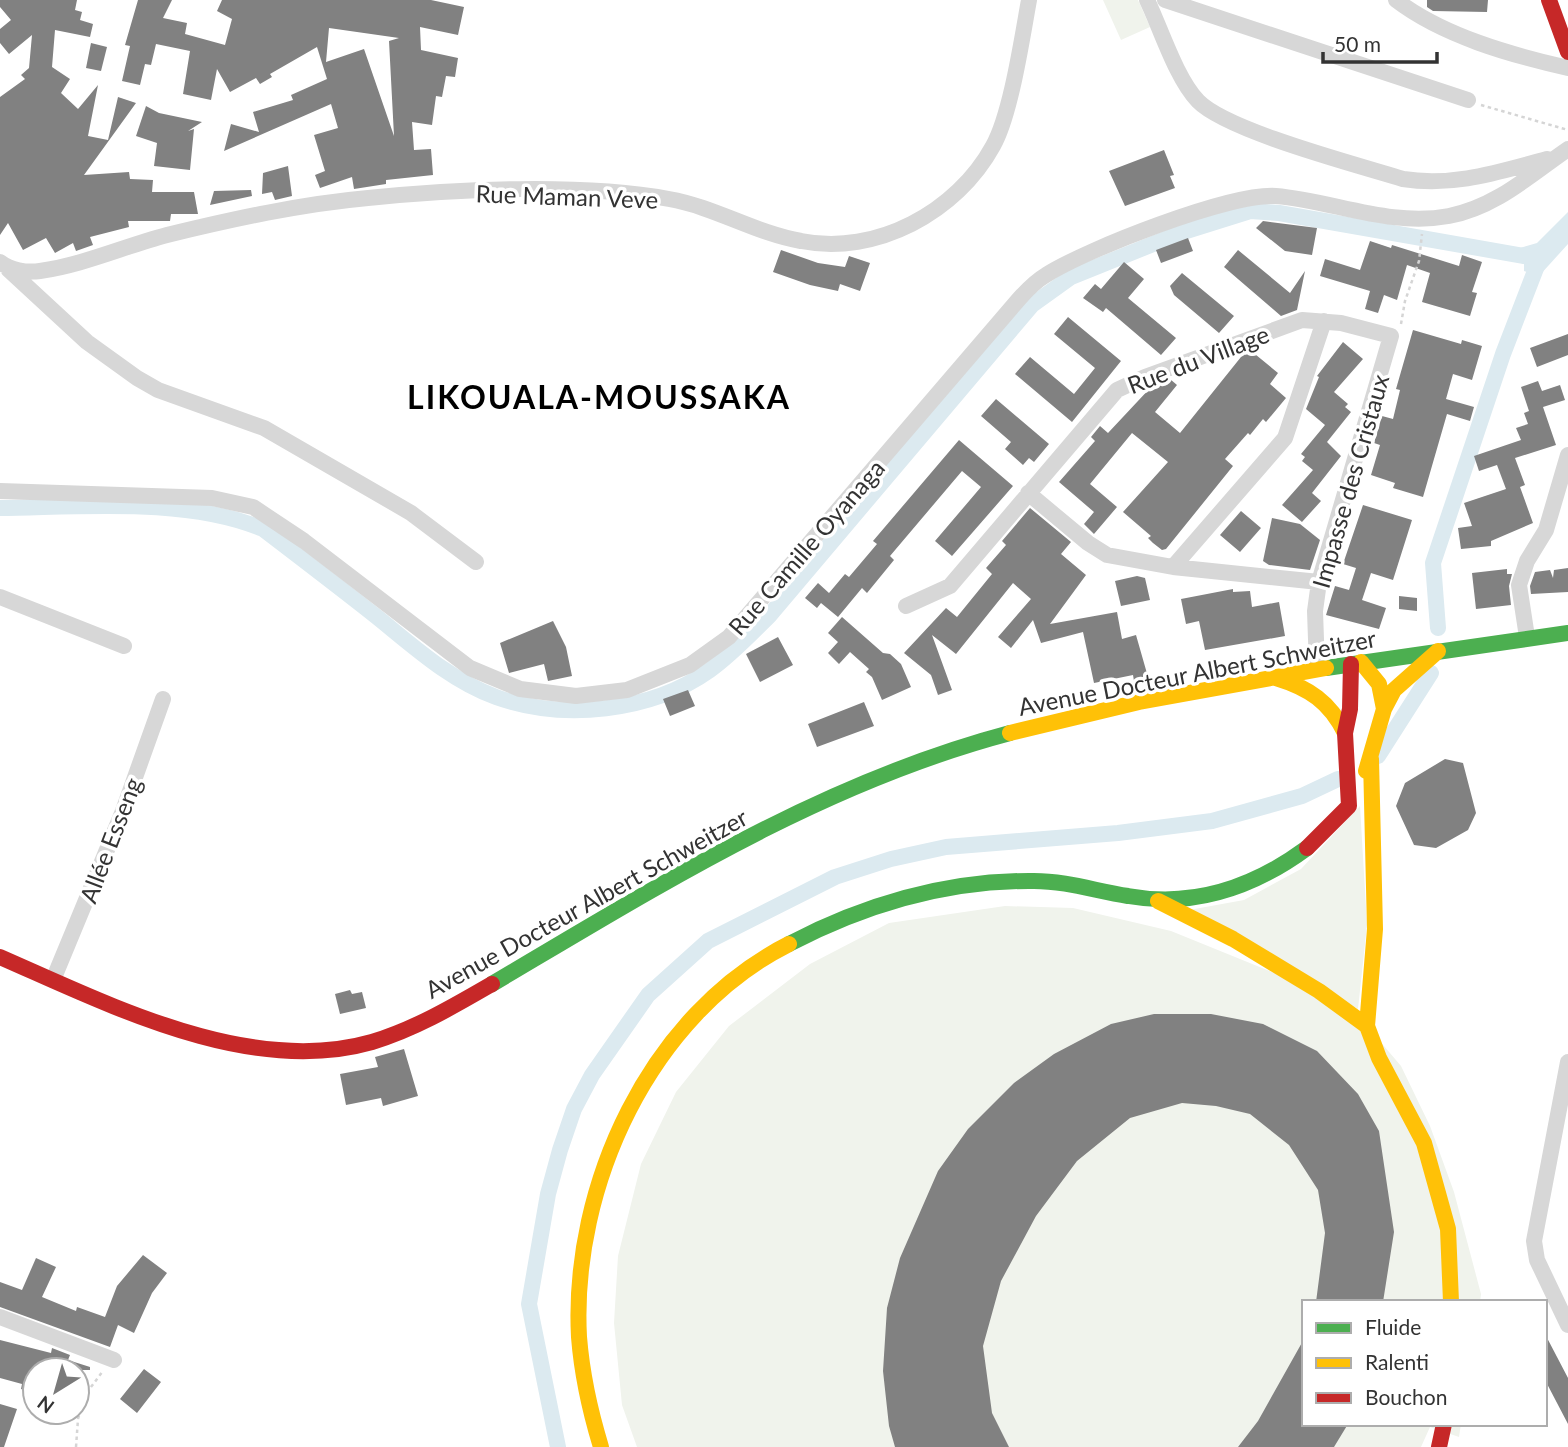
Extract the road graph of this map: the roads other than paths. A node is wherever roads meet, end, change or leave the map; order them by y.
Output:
1 (1029, 0) edge
2 (1147, 0) edge
3 (1165, 0) edge
4 (1396, 0) edge
5 (1549, 0) edge
6 (1568, 52) edge
7 (1568, 68) edge
8 (1468, 100) road end
9 (1562, 153) edge
10 (4, 265) edge
11 (1324, 321) junction
12 (1391, 336) joint
13 (1568, 455) edge
14 (0, 491) edge
15 (1028, 493) junction
16 (476, 562) dead end
17 (1173, 567) junction
18 (1319, 582) junction
19 (0, 597) edge
20 (906, 606) dead end
21 (1568, 633) edge
22 (1527, 637) junction
23 (124, 646) dead end
24 (1441, 649) junction
25 (1356, 663) junction
26 (1317, 668) junction
27 (1272, 677) junction
28 (163, 699) dead end
29 (1384, 709) junction
30 (1345, 733) junction
31 (1371, 760) junction
32 (1351, 795) junction
33 (1157, 901) junction
34 (0, 957) edge
35 (53, 980) junction
36 (1367, 1026) junction
37 (1568, 1062) edge
38 (1451, 1300) edge
39 (0, 1317) edge
40 (1568, 1325) edge
41 (110, 1358) road end
42 (1444, 1426) edge
43 (601, 1447) edge
44 (1439, 1447) edge

1 - 10 street, Rue Maman Veve
2 - 9 street
3 - 8 street
4 - 7 street
5 - 6 main road
9 - 14 street, Rue Camille Oyanaga
10 - 16 street
11 - 12 street, Rue du Village
11 - 15 street, Rue du Village
11 - 17 street
12 - 18 street, Impasse des Cristaux
13 - 22 street
15 - 17 street
15 - 20 street, Rue du Village
17 - 18 street
18 - 26 street, Impasse des Cristaux
19 - 23 street
21 - 22 main road, Avenue Docteur Albert Schweitzer
22 - 24 main road, Avenue Docteur Albert Schweitzer
24 - 25 main road, Avenue Docteur Albert Schweitzer
24 - 29 main road
25 - 26 main road, Avenue Docteur Albert Schweitzer
25 - 29 main road
25 - 30 main road
26 - 27 main road, Avenue Docteur Albert Schweitzer
27 - 30 main road
27 - 35 main road, Avenue Docteur Albert Schweitzer
28 - 35 street, Allée Esseng
29 - 31 main road
30 - 32 main road
31 - 32 main road
31 - 36 main road
32 - 33 main road
33 - 36 main road
33 - 43 main road
34 - 35 main road, Avenue Docteur Albert Schweitzer
36 - 38 main road
37 - 40 street
39 - 41 street
42 - 44 main road

